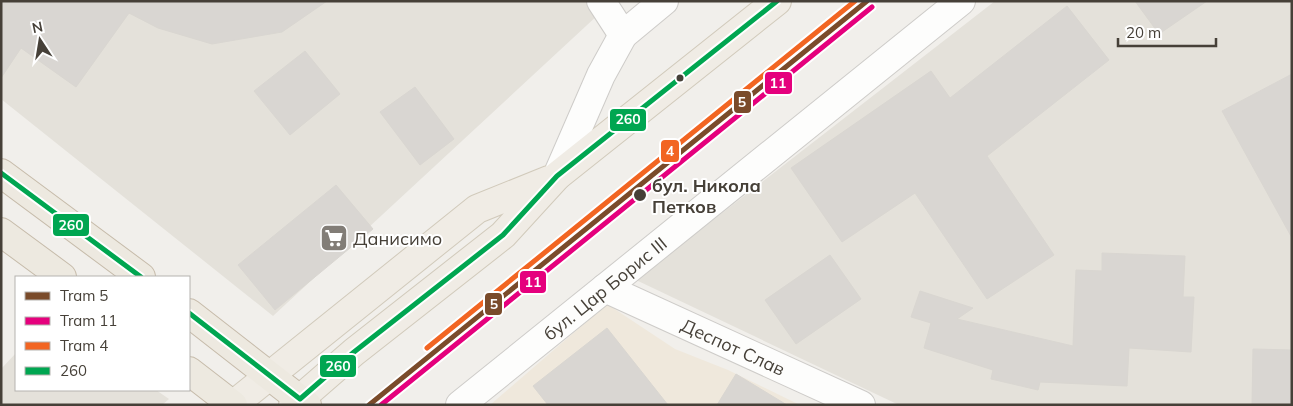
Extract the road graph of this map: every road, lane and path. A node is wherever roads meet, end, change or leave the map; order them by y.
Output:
1 (601, 1) edge
2 (664, 1) edge
3 (777, 1) edge
4 (961, 1) edge
5 (623, 35) junction
6 (1, 173) edge
7 (558, 176) junction
8 (1, 232) edge
9 (61, 276) edge
10 (140, 276) edge
11 (605, 288) junction
12 (190, 314) edge
13 (190, 372) edge
14 (268, 375) junction
15 (300, 403) edge
16 (233, 405) edge
17 (460, 405) edge
18 (861, 405) edge

1 - 5 street
2 - 5 street
3 - 7 main road
4 - 11 street, бул. Цар Борис III
5 - 7 street
6 - 10 highway
7 - 14 main road
7 - 15 main road
8 - 9 highway
11 - 17 street, бул. Цар Борис III
11 - 18 street, Деспот Слав
12 - 14 highway
13 - 16 highway
14 - 15 highway
14 - 16 main road

